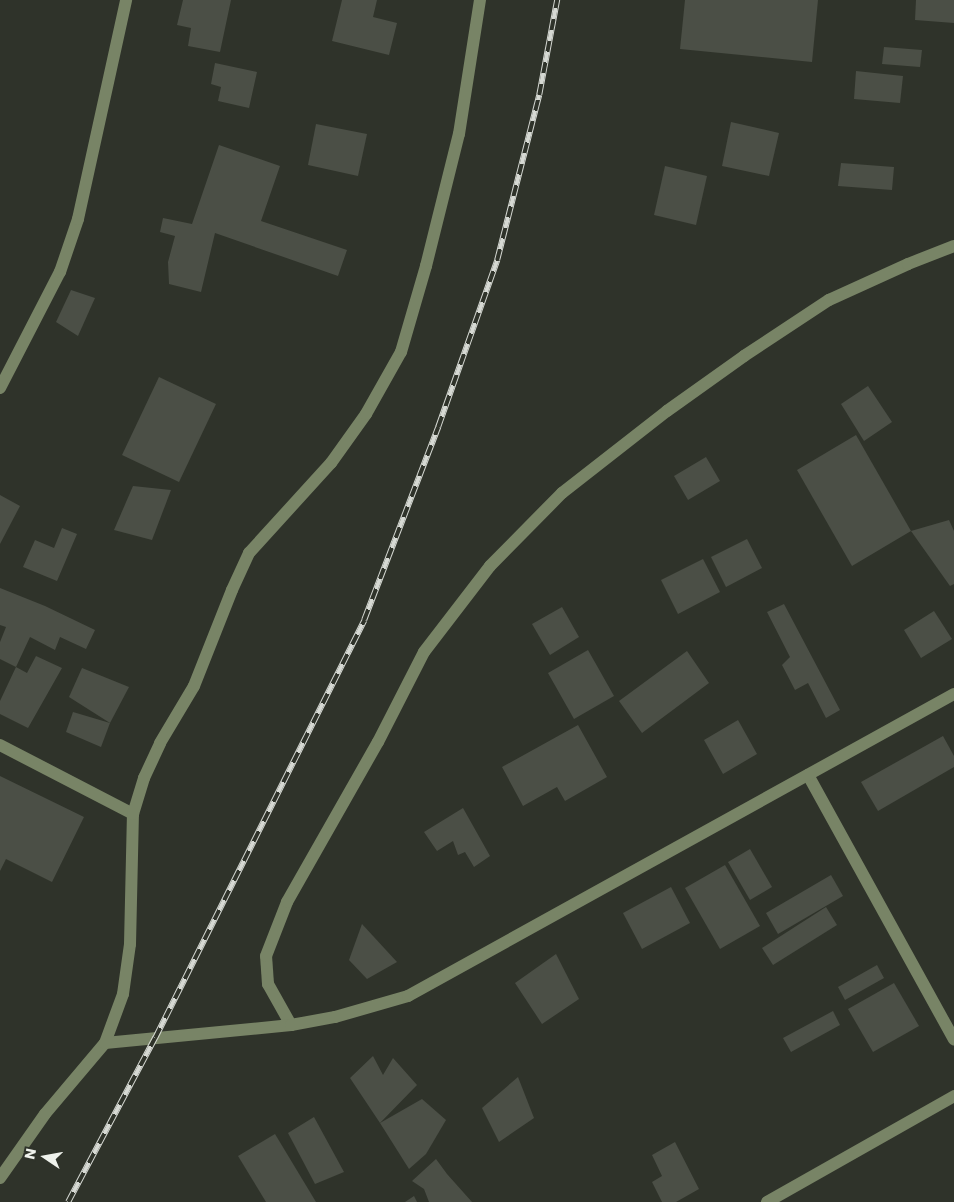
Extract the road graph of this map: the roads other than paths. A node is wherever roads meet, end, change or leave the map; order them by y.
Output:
1 (126, 0) edge
2 (480, 0) edge
3 (954, 246) edge
4 (0, 388) edge
5 (954, 694) edge
6 (0, 745) edge
7 (808, 775) junction
8 (133, 814) junction
9 (291, 1025) junction
10 (954, 1038) edge
11 (105, 1043) junction
12 (954, 1096) edge
13 (0, 1178) edge
14 (767, 1202) edge

1 - 4 street
2 - 8 street
3 - 9 street
5 - 7 street
6 - 8 street
7 - 9 street
7 - 10 street
8 - 11 street
9 - 11 street
11 - 13 street
12 - 14 street

